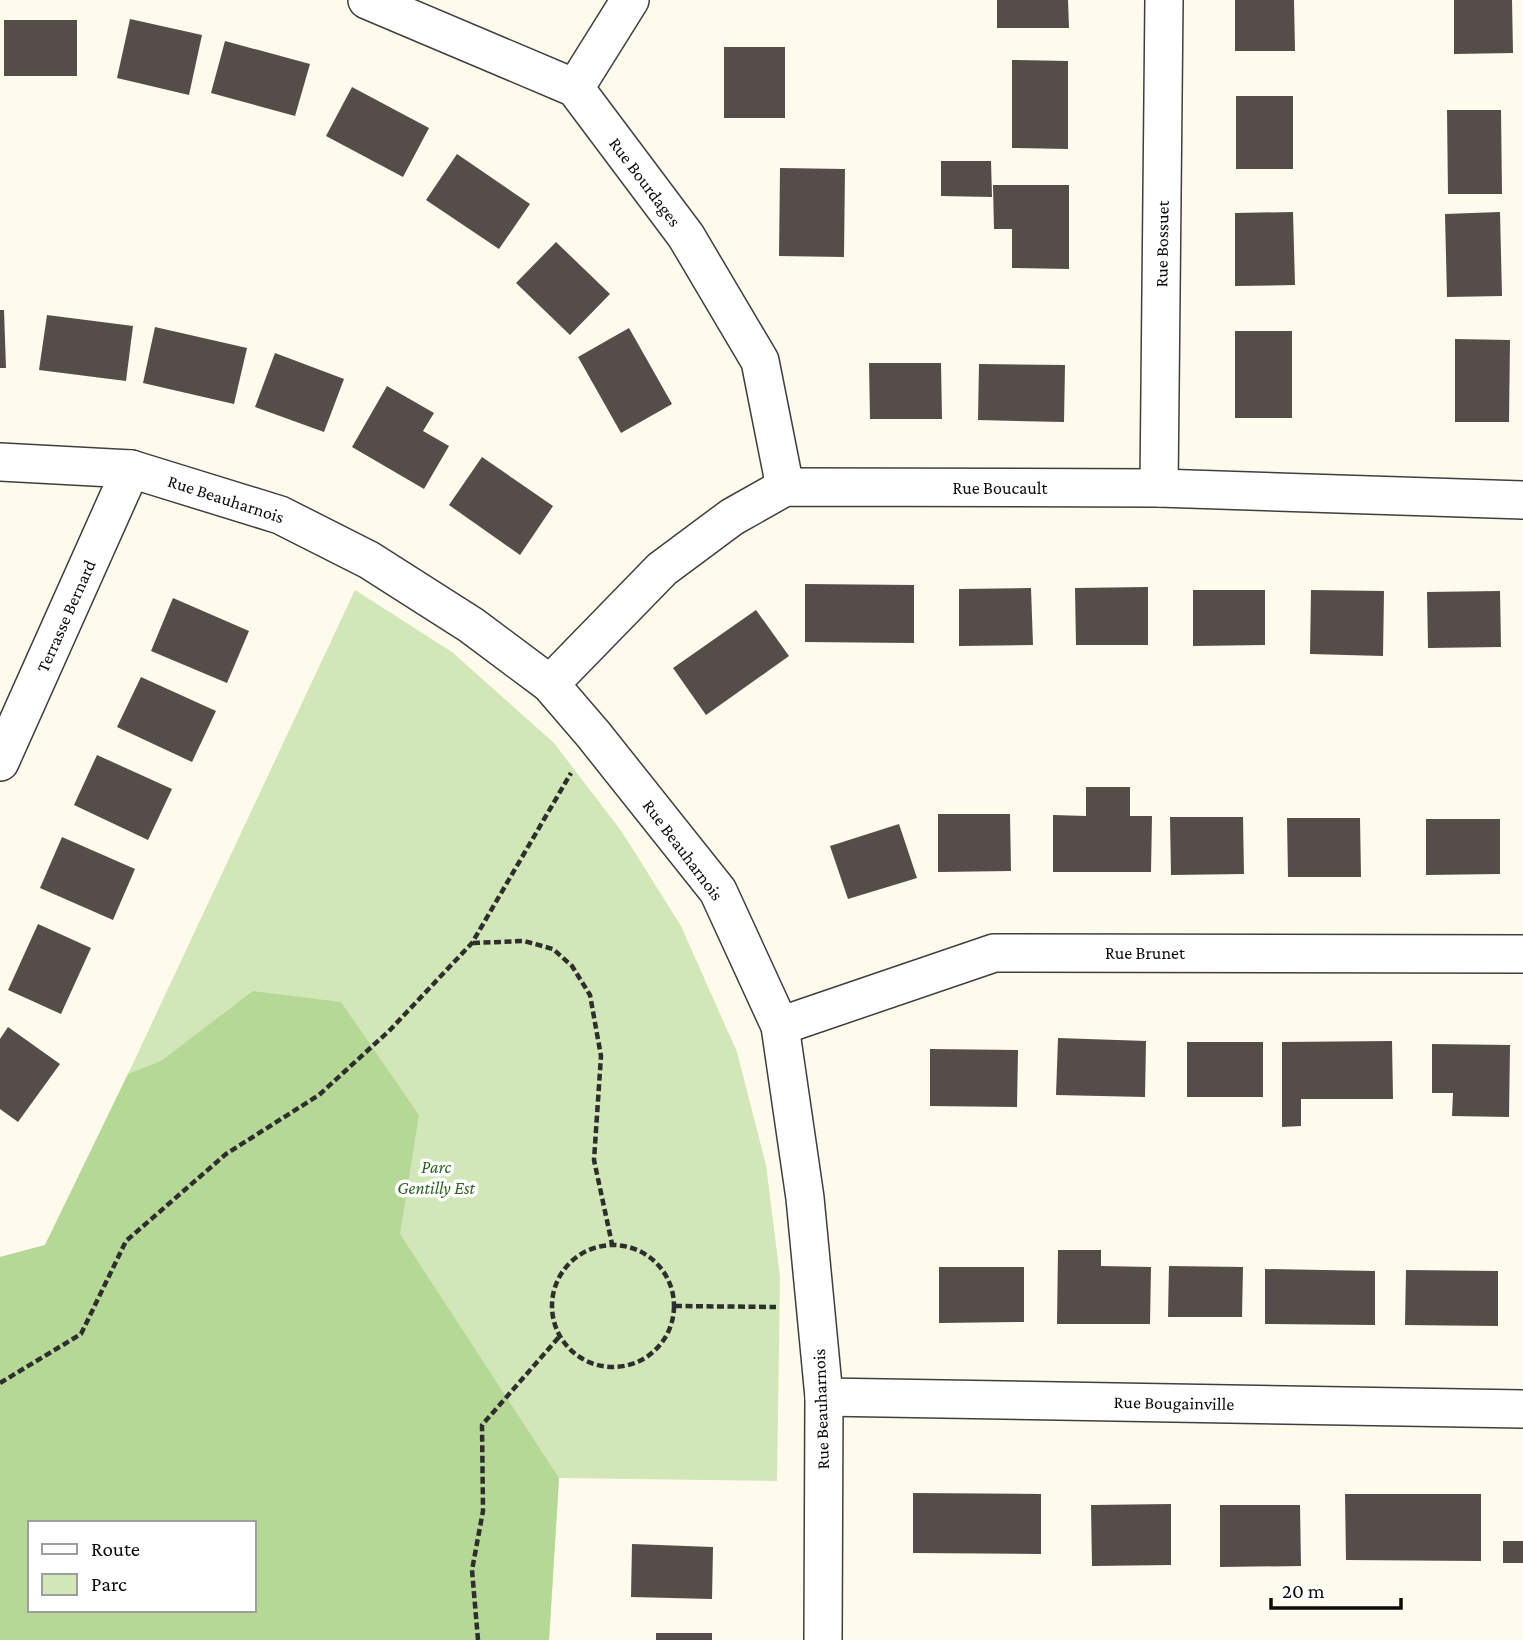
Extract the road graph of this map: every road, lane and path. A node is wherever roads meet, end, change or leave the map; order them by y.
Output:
1 (367, 0) edge
2 (630, 0) edge
3 (1164, 0) edge
4 (575, 88) junction
5 (0, 462) edge
6 (131, 469) junction
7 (785, 487) junction
8 (1159, 488) junction
9 (1523, 500) edge
10 (551, 684) junction
11 (593, 734) junction
12 (0, 762) edge
13 (472, 943) junction
14 (1523, 954) edge
15 (780, 1026) junction
16 (612, 1244) junction
17 (675, 1306) junction
18 (816, 1308) junction
19 (559, 1337) junction
20 (0, 1383) edge
21 (824, 1397) junction
22 (1523, 1409) edge
23 (478, 1640) edge
24 (823, 1640) edge

1 - 4 street
2 - 4 street
3 - 8 street, Rue Bossuet
4 - 7 street, Rue Bourdages
5 - 6 street, Rue Beauharnois
6 - 10 street, Rue Beauharnois
6 - 12 street, Terrasse Bernard
7 - 8 street, Rue Boucault
7 - 10 street, Rue Boucault
8 - 9 street, Rue Boucault
10 - 11 street, Rue Beauharnois
11 - 13 path
11 - 15 street, Rue Beauharnois
13 - 16 path
13 - 20 path
14 - 15 street, Rue Brunet
15 - 18 street, Rue Beauharnois
16 - 17 path
16 - 19 path
17 - 18 path
17 - 19 path
18 - 21 street, Rue Beauharnois
19 - 23 path
21 - 22 street, Rue Bougainville
21 - 24 street, Rue Beauharnois

